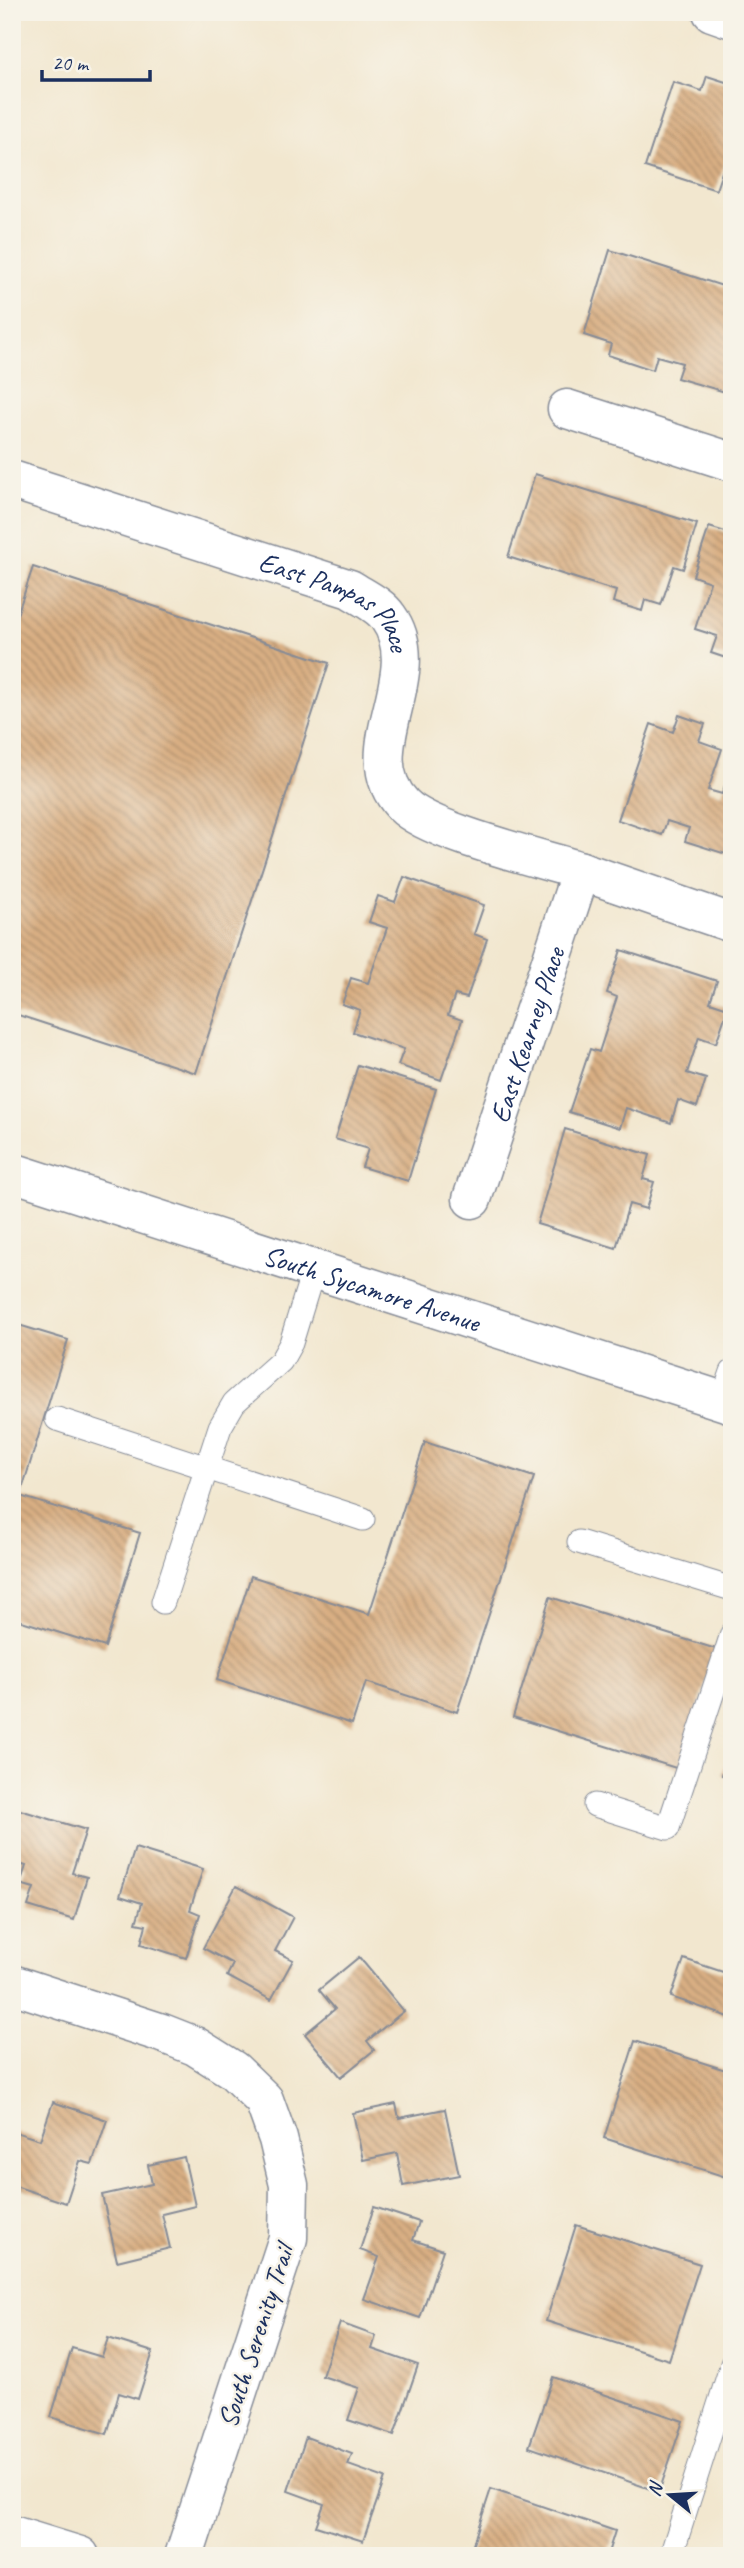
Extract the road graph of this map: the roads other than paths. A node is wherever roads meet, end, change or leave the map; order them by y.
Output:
1 (712, 12) edge
2 (732, 19) edge
3 (567, 410) dead end
4 (732, 462) edge
5 (12, 480) edge
6 (581, 871) junction
7 (732, 923) edge
8 (12, 1172) edge
9 (472, 1199) dead end
10 (314, 1268) junction
11 (729, 1392) edge
12 (57, 1419) dead end
13 (207, 1469) junction
14 (363, 1519) dead end
15 (579, 1542) dead end
16 (732, 1590) edge
17 (163, 1602) dead end
18 (732, 1634) edge
19 (595, 1805) dead end
20 (12, 1984) edge
21 (732, 2364) edge
22 (12, 2535) edge
23 (80, 2556) edge
24 (184, 2556) edge
25 (671, 2556) edge

1 - 2 street
3 - 4 street
5 - 6 street, East Pampas Place
6 - 7 street, East Pampas Place
6 - 9 street, East Kearney Place
8 - 10 street, South Sycamore Avenue
10 - 11 street, South Sycamore Avenue
10 - 13 lane
12 - 13 lane
13 - 14 lane
13 - 17 lane
15 - 16 lane
18 - 19 lane
20 - 24 street, South Serenity Trail
21 - 25 lane
22 - 23 street

